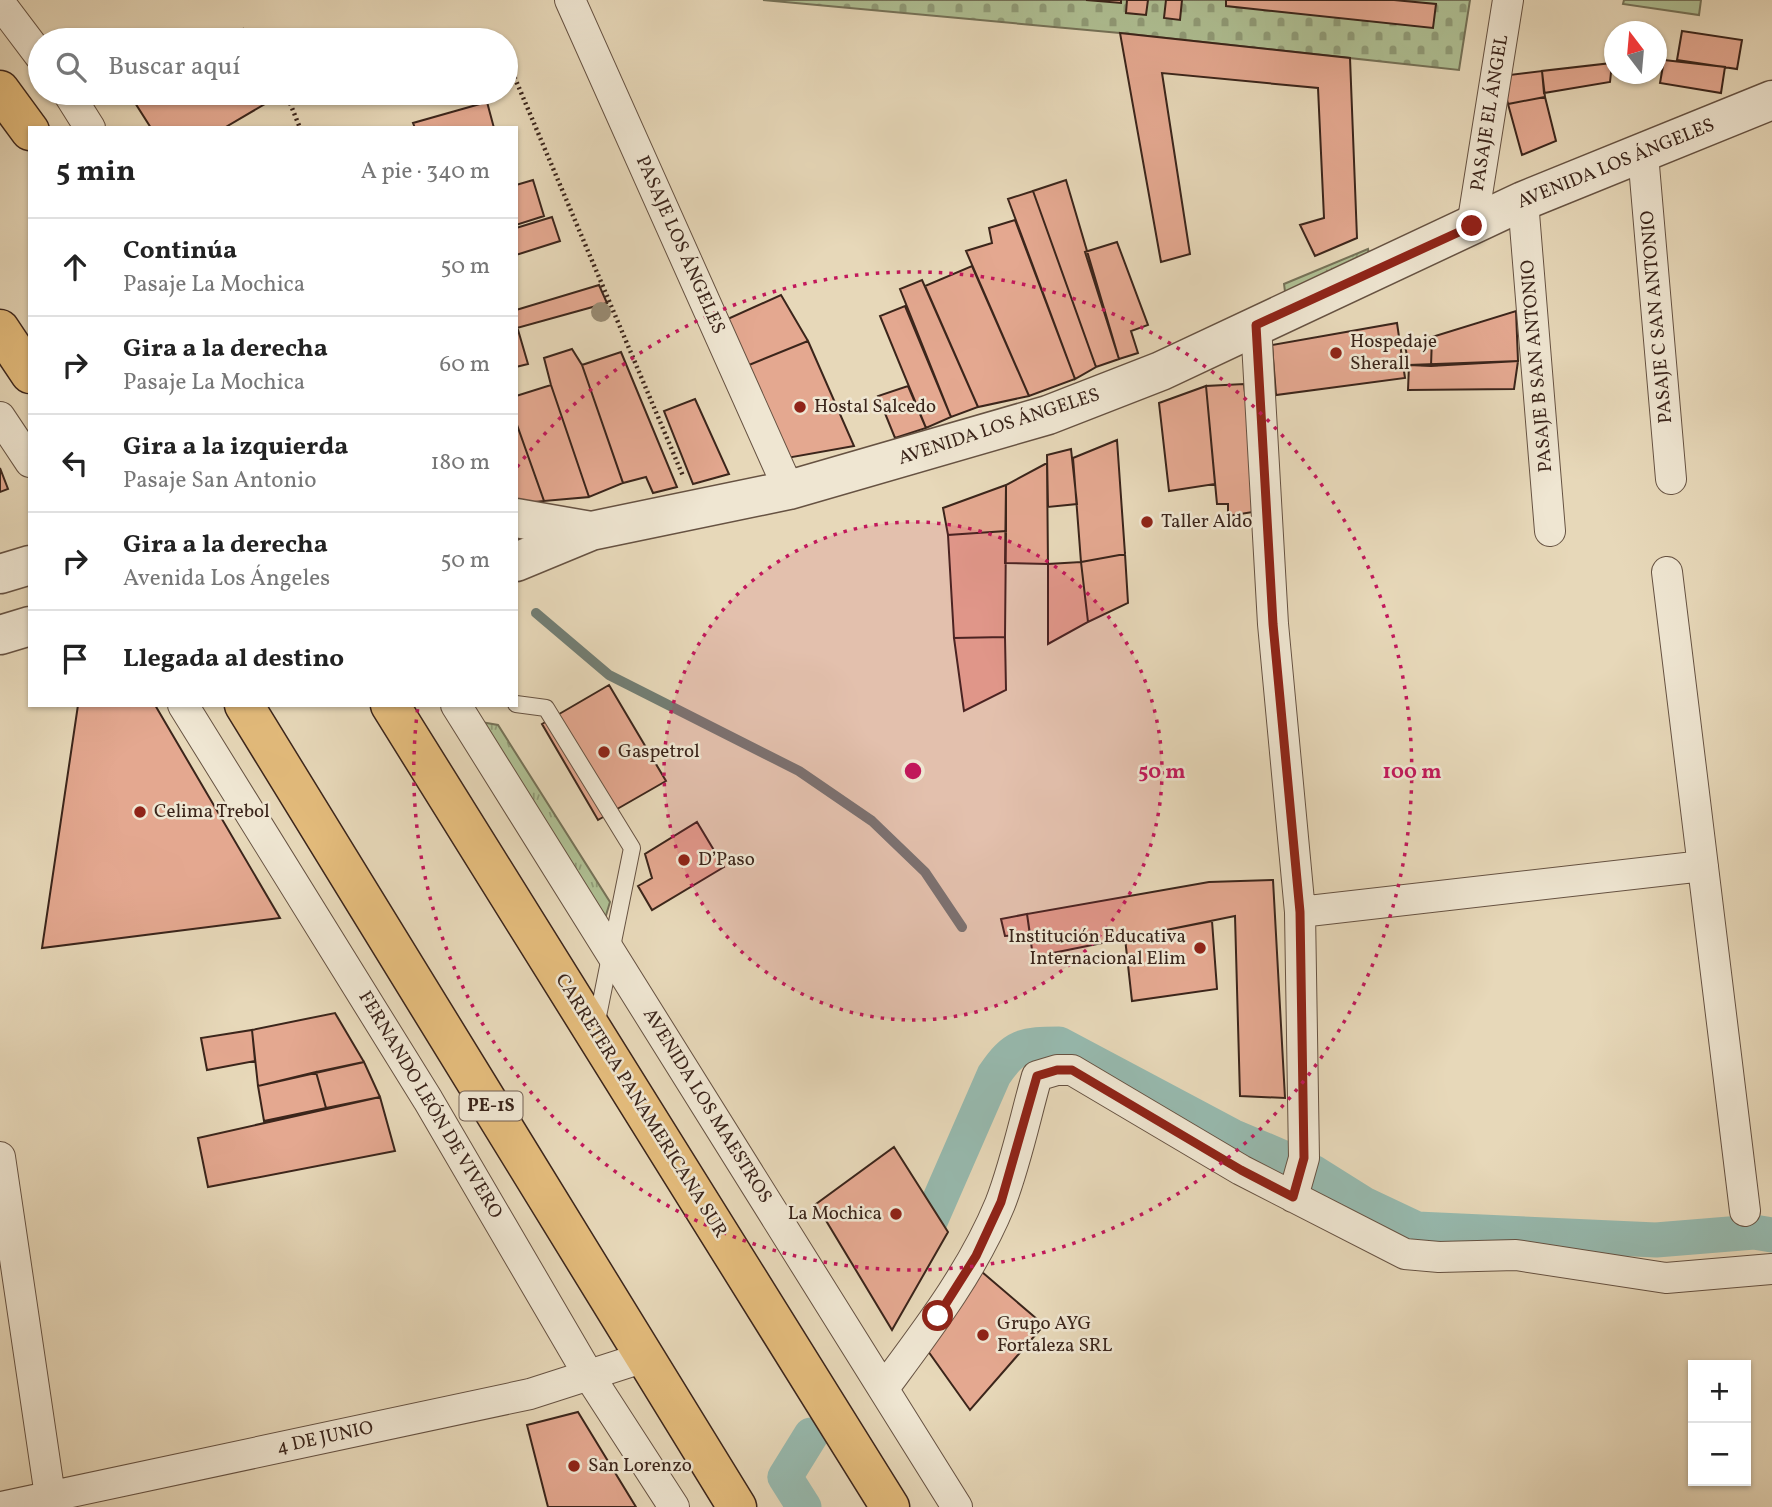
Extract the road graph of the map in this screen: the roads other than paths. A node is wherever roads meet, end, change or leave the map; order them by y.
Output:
1 (570, 0) edge
2 (1508, 0) edge
3 (0, 3) edge
4 (28, 40) edge
5 (0, 90) edge
6 (1772, 100) edge
7 (76, 105) edge
8 (89, 126) edge
9 (28, 128) edge
10 (1643, 154) junction
11 (1523, 201) junction
12 (1472, 226) junction
13 (1256, 325) junction
14 (0, 329) edge
15 (28, 371) edge
16 (0, 417) edge
17 (28, 459) edge
18 (1671, 479) dead end
19 (789, 490) junction
20 (518, 518) edge
21 (591, 531) junction
22 (1550, 531) dead end
23 (518, 561) edge
24 (28, 566) edge
25 (1667, 572) dead end
26 (0, 574) edge
27 (28, 627) edge
28 (0, 635) edge
29 (518, 704) edge
30 (184, 707) edge
31 (245, 707) edge
32 (391, 707) edge
33 (457, 707) edge
34 (1703, 866) junction
35 (1300, 912) junction
36 (611, 952) junction
37 (594, 1032) junction
38 (0, 1157) edge
39 (1293, 1197) junction
40 (1745, 1211) dead end
41 (1772, 1269) edge
42 (645, 1357) junction
43 (588, 1374) junction
44 (884, 1388) junction
45 (880, 1492) edge
46 (50, 1496) junction
47 (1, 1507) edge
48 (674, 1507) edge
49 (737, 1507) edge
50 (957, 1507) edge

1 - 19 street, PASAJE LOS ÁNGELES
2 - 12 street, PASAJE EL ÁNGEL
3 - 4 street
5 - 9 highway
6 - 10 street, AVENIDA LOS ÁNGELES
7 - 8 street
10 - 11 street, AVENIDA LOS ÁNGELES
10 - 18 street, PASAJE C SAN ANTONIO
11 - 12 street, AVENIDA LOS ÁNGELES
11 - 22 street, PASAJE B SAN ANTONIO
12 - 13 street, AVENIDA LOS ÁNGELES
13 - 19 street, AVENIDA LOS ÁNGELES
13 - 35 street
14 - 15 highway
16 - 17 street
19 - 21 street, AVENIDA LOS ÁNGELES
20 - 21 street, AVENIDA LOS ÁNGELES
21 - 23 street, AVENIDA LOS ÁNGELES
24 - 26 street
25 - 34 street
27 - 28 street
29 - 36 lane
30 - 43 street, FERNANDO LEÓN DE VIVERO
31 - 42 highway, PE-1S
32 - 37 highway, CARRETERA PANAMERICANA SUR
33 - 36 street, AVENIDA LOS MAESTROS
34 - 35 street
34 - 40 street
35 - 39 street
36 - 37 lane
36 - 44 street, AVENIDA LOS MAESTROS
37 - 45 highway, CARRETERA PANAMERICANA SUR
38 - 46 street
39 - 41 street
39 - 44 street
42 - 43 street, 4 DE JUNIO
42 - 49 highway, PE-1S
43 - 46 street, 4 DE JUNIO
43 - 48 street, FERNANDO LEÓN DE VIVERO
44 - 50 street, AVENIDA LOS MAESTROS
46 - 47 street, 4 DE JUNIO

